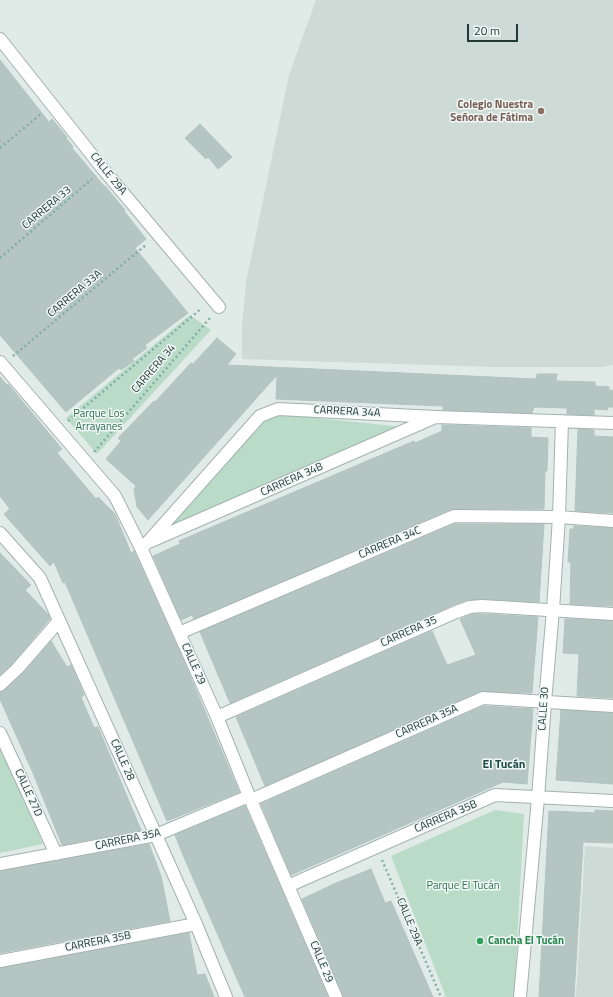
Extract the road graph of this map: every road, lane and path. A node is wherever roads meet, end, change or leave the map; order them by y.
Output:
1 (0, 39) edge
2 (53, 105) junction
3 (0, 148) edge
4 (103, 170) junction
5 (158, 234) junction
6 (0, 258) edge
7 (216, 303) junction
8 (1, 364) edge
9 (436, 417) junction
10 (562, 421) junction
11 (613, 423) edge
12 (59, 430) junction
13 (86, 461) junction
14 (559, 517) junction
15 (613, 521) edge
16 (2, 538) edge
17 (145, 545) junction
18 (553, 610) junction
19 (613, 614) edge
20 (59, 621) junction
21 (179, 633) junction
22 (0, 685) edge
23 (545, 702) junction
24 (613, 706) edge
25 (217, 717) junction
26 (0, 733) edge
27 (250, 798) junction
28 (538, 798) junction
29 (613, 801) edge
30 (156, 835) junction
31 (377, 847) junction
32 (56, 854) junction
33 (0, 864) edge
34 (288, 886) junction
35 (196, 924) junction
36 (0, 961) edge
37 (226, 997) edge
38 (336, 997) edge
39 (441, 997) edge
40 (520, 997) edge

1 - 2 street, CALLE 29A
2 - 3 path
2 - 4 street, CALLE 29A
4 - 5 street, CALLE 29A
4 - 6 path, CARRERA 33
5 - 7 street, CALLE 29A
5 - 8 path, CARRERA 33A
7 - 12 path, CARRERA 34
7 - 13 path, CARRERA 34
8 - 12 street, CALLE 29
9 - 10 street, CARRERA 34A
9 - 17 street, CARRERA 34B
9 - 17 street, CARRERA 34A
10 - 11 street, CARRERA 34A
10 - 14 street, CALLE 30
12 - 13 street, CALLE 29
13 - 17 street, CALLE 29
14 - 15 street, CARRERA 34C
14 - 18 street, CALLE 30
14 - 21 street, CARRERA 34C
16 - 20 street, CALLE 28
17 - 21 street, CALLE 29
18 - 19 street, CARRERA 35
18 - 23 street, CALLE 30
18 - 25 street, CARRERA 35
20 - 22 street
20 - 30 street, CALLE 28
21 - 25 street, CALLE 29
23 - 24 street, CARRERA 35A
23 - 27 street, CARRERA 35A
23 - 28 street, CALLE 30
25 - 27 street, CALLE 29
26 - 32 street, CALLE 27D
27 - 30 street, CARRERA 35A
27 - 34 street, CALLE 29
28 - 29 street, CARRERA 35B
28 - 31 street, CARRERA 35B
28 - 40 street, CALLE 30
30 - 32 street, CARRERA 35A
30 - 35 street, CALLE 28
31 - 34 street, CARRERA 35B
31 - 39 path, CALLE 29A
32 - 33 street, CARRERA 35A
34 - 38 street, CALLE 29
35 - 36 street, CARRERA 35B
35 - 37 street, CALLE 28

